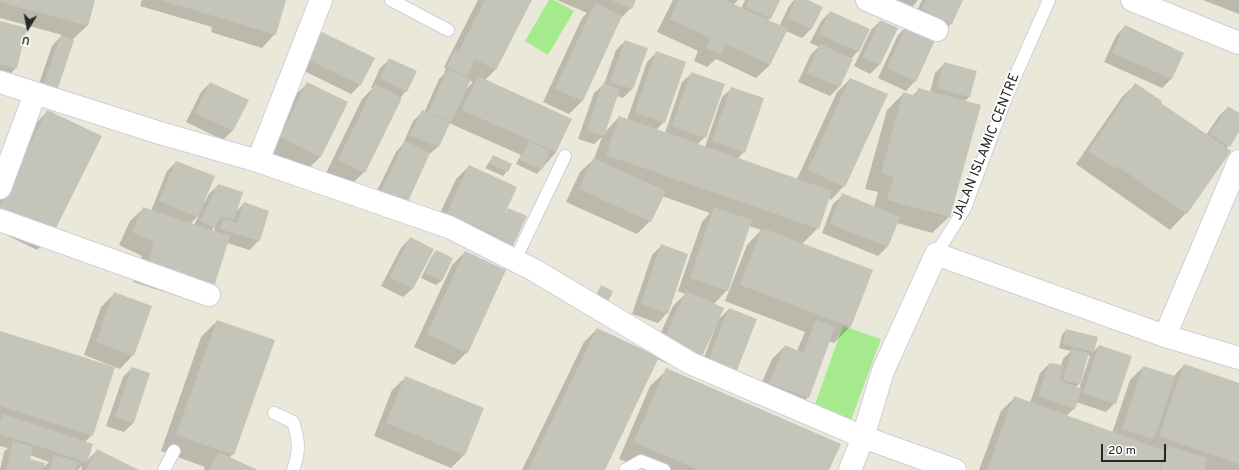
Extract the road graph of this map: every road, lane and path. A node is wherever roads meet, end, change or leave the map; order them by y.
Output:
1 (321, 0) edge
2 (391, 0) edge
3 (868, 0) edge
4 (1049, 0) edge
5 (1132, 0) edge
6 (448, 30) dead end
7 (937, 30) dead end
8 (1239, 43) edge
9 (0, 82) edge
10 (35, 94) junction
11 (565, 156) dead end
12 (258, 161) junction
13 (1239, 161) edge
14 (0, 188) edge
15 (0, 220) edge
16 (936, 254) junction
17 (515, 260) junction
18 (209, 295) dead end
19 (1165, 336) junction
20 (1239, 358) edge
21 (274, 413) dead end
22 (863, 437) junction
23 (174, 451) dead end
24 (164, 470) edge
25 (293, 470) edge
26 (625, 470) edge
27 (664, 470) edge
28 (850, 470) edge
29 (955, 470) edge

1 - 12 street
2 - 6 lane
3 - 7 street
4 - 16 lane, JALAN ISLAMIC CENTRE
5 - 8 street
9 - 10 street
10 - 12 street
10 - 14 street
11 - 17 lane
12 - 17 street
13 - 19 street
15 - 18 street
16 - 19 street
16 - 22 street, JALAN ISLAMIC CENTRE
17 - 22 street
19 - 20 street
21 - 25 lane
22 - 28 street, JALAN ISLAMIC CENTRE
22 - 29 street
23 - 24 lane
26 - 27 lane

